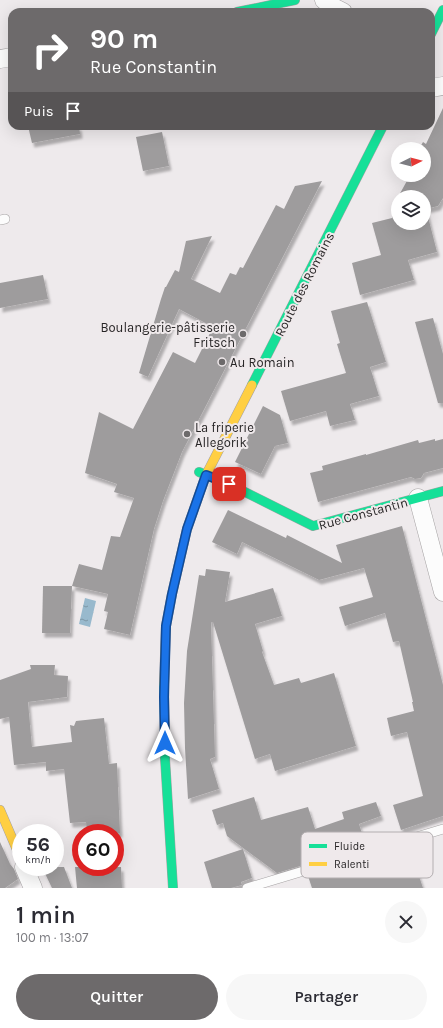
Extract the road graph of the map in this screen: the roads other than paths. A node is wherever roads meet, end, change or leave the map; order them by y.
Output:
1 (295, 0) edge
2 (324, 0) edge
3 (256, 8) edge
4 (335, 8) edge
5 (443, 10) edge
6 (435, 26) edge
7 (381, 130) edge
8 (203, 473) junction
9 (443, 491) edge
10 (418, 498) junction
11 (443, 592) edge
12 (0, 810) edge
13 (443, 829) edge
14 (433, 832) edge
15 (12, 839) edge
16 (301, 872) edge
17 (28, 876) edge
18 (33, 888) edge
19 (173, 888) edge
20 (247, 888) edge

1 - 3 main road
2 - 4 street
5 - 6 main road
7 - 8 main road, Route des Romains
8 - 10 main road, Rue Constantin
8 - 19 main road, Route des Romains
9 - 10 main road, Rue Constantin
10 - 11 street
12 - 15 main road
13 - 14 lane
16 - 20 lane
17 - 18 street

